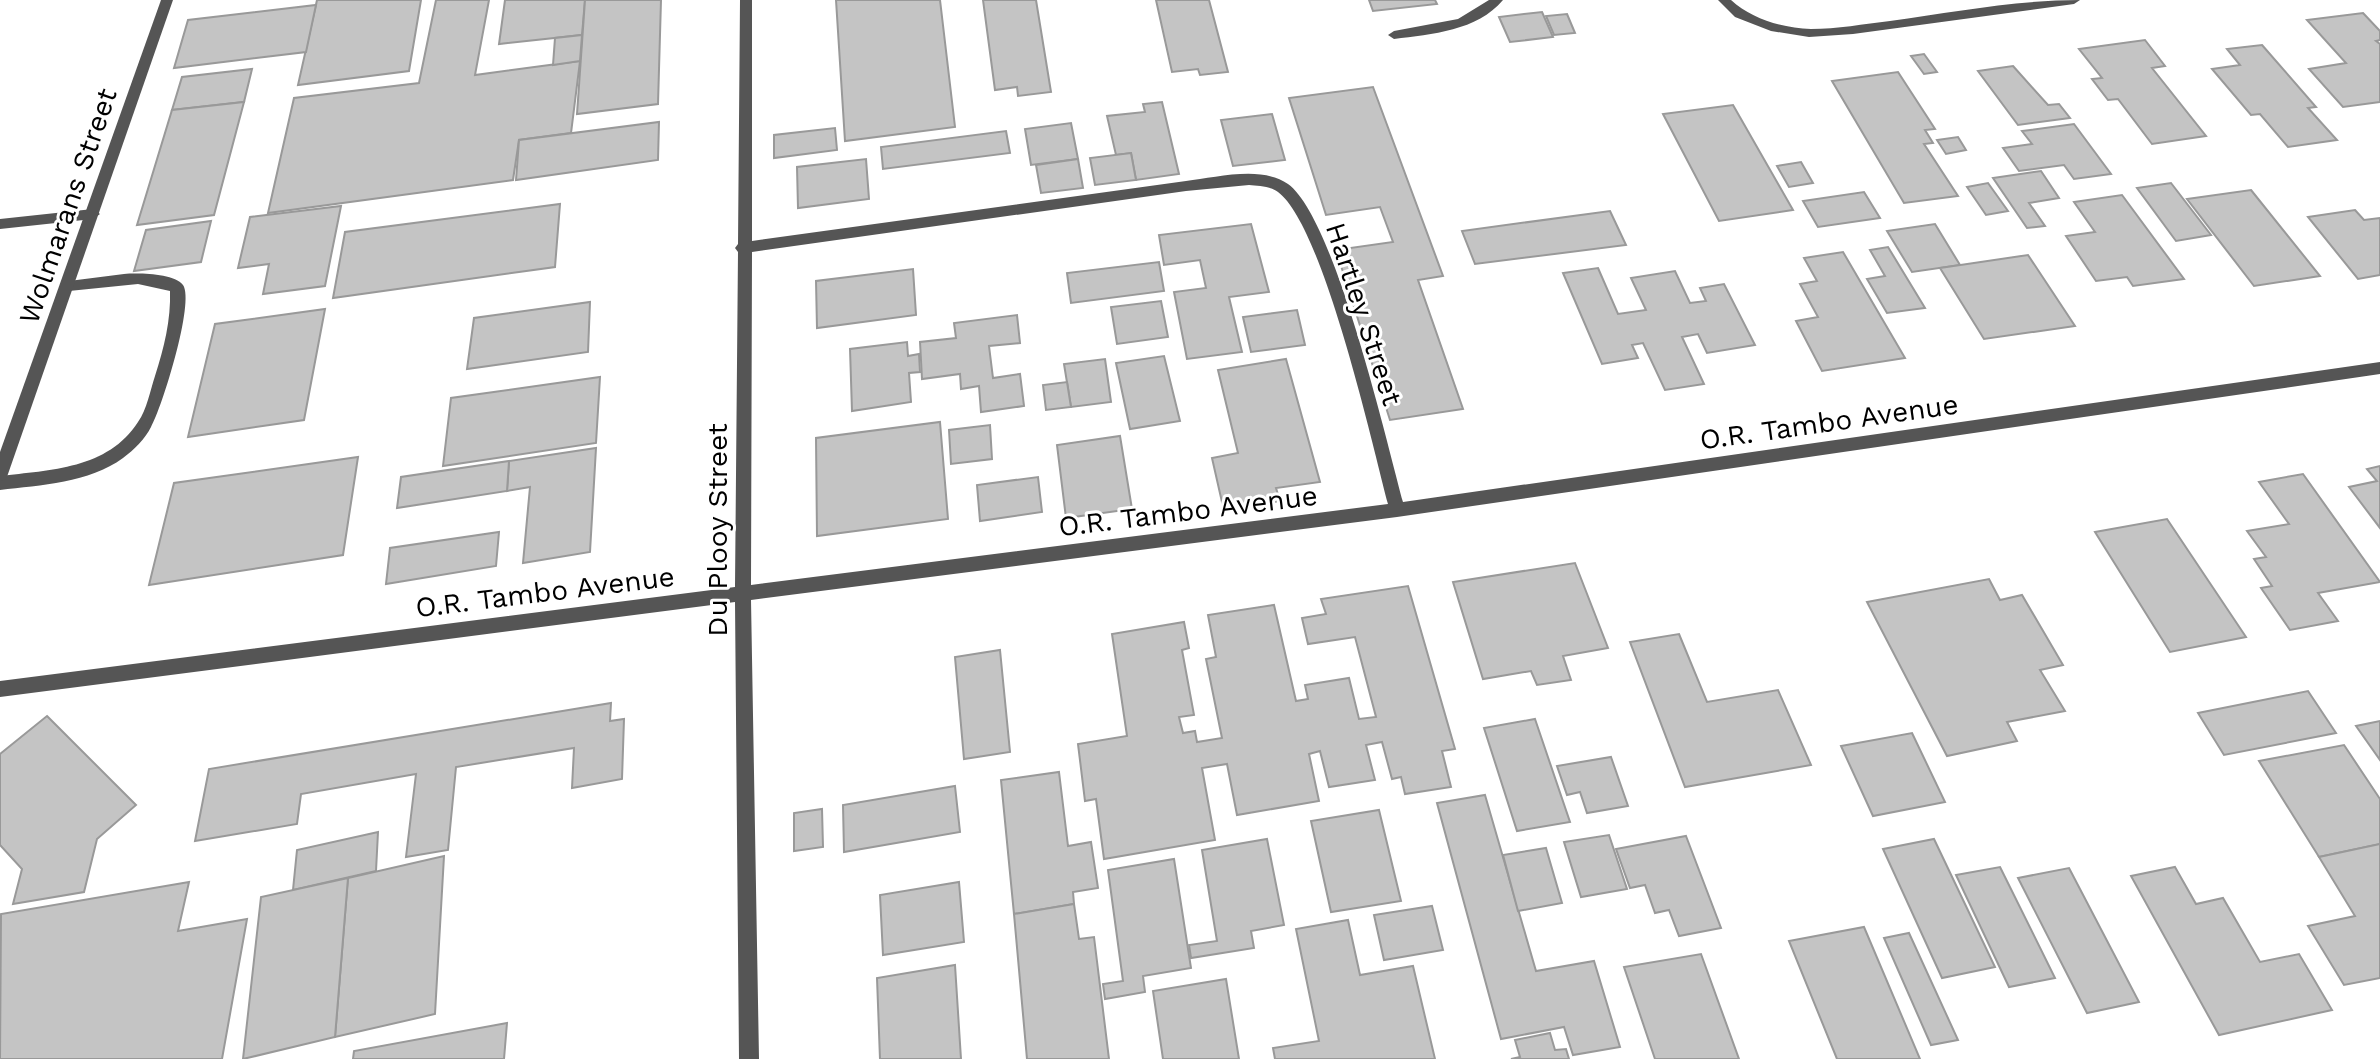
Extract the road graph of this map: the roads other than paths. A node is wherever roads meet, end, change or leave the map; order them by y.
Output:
1 (167, 0) edge
2 (746, 0) edge
3 (1497, 0) edge
4 (1724, 0) edge
5 (2074, 0) edge
6 (1394, 35) dead end
7 (93, 214) junction
8 (0, 224) edge
9 (742, 248) junction
10 (69, 286) junction
11 (2380, 368) edge
12 (0, 474) edge
13 (0, 483) edge
14 (1397, 510) junction
15 (743, 593) junction
16 (0, 689) edge
17 (749, 1059) edge

1 - 7 street, Wolmarans Street
2 - 9 street, Du Plooy Street
3 - 6 street
4 - 5 street
7 - 8 street
7 - 10 street, Wolmarans Street
9 - 14 street, Hartley Street
9 - 15 street, Du Plooy Street
10 - 12 street, Wolmarans Street
10 - 13 street
11 - 14 street, O.R. Tambo Avenue
14 - 15 street, O.R. Tambo Avenue
15 - 16 street, O.R. Tambo Avenue
15 - 17 street, Du Plooy Street

